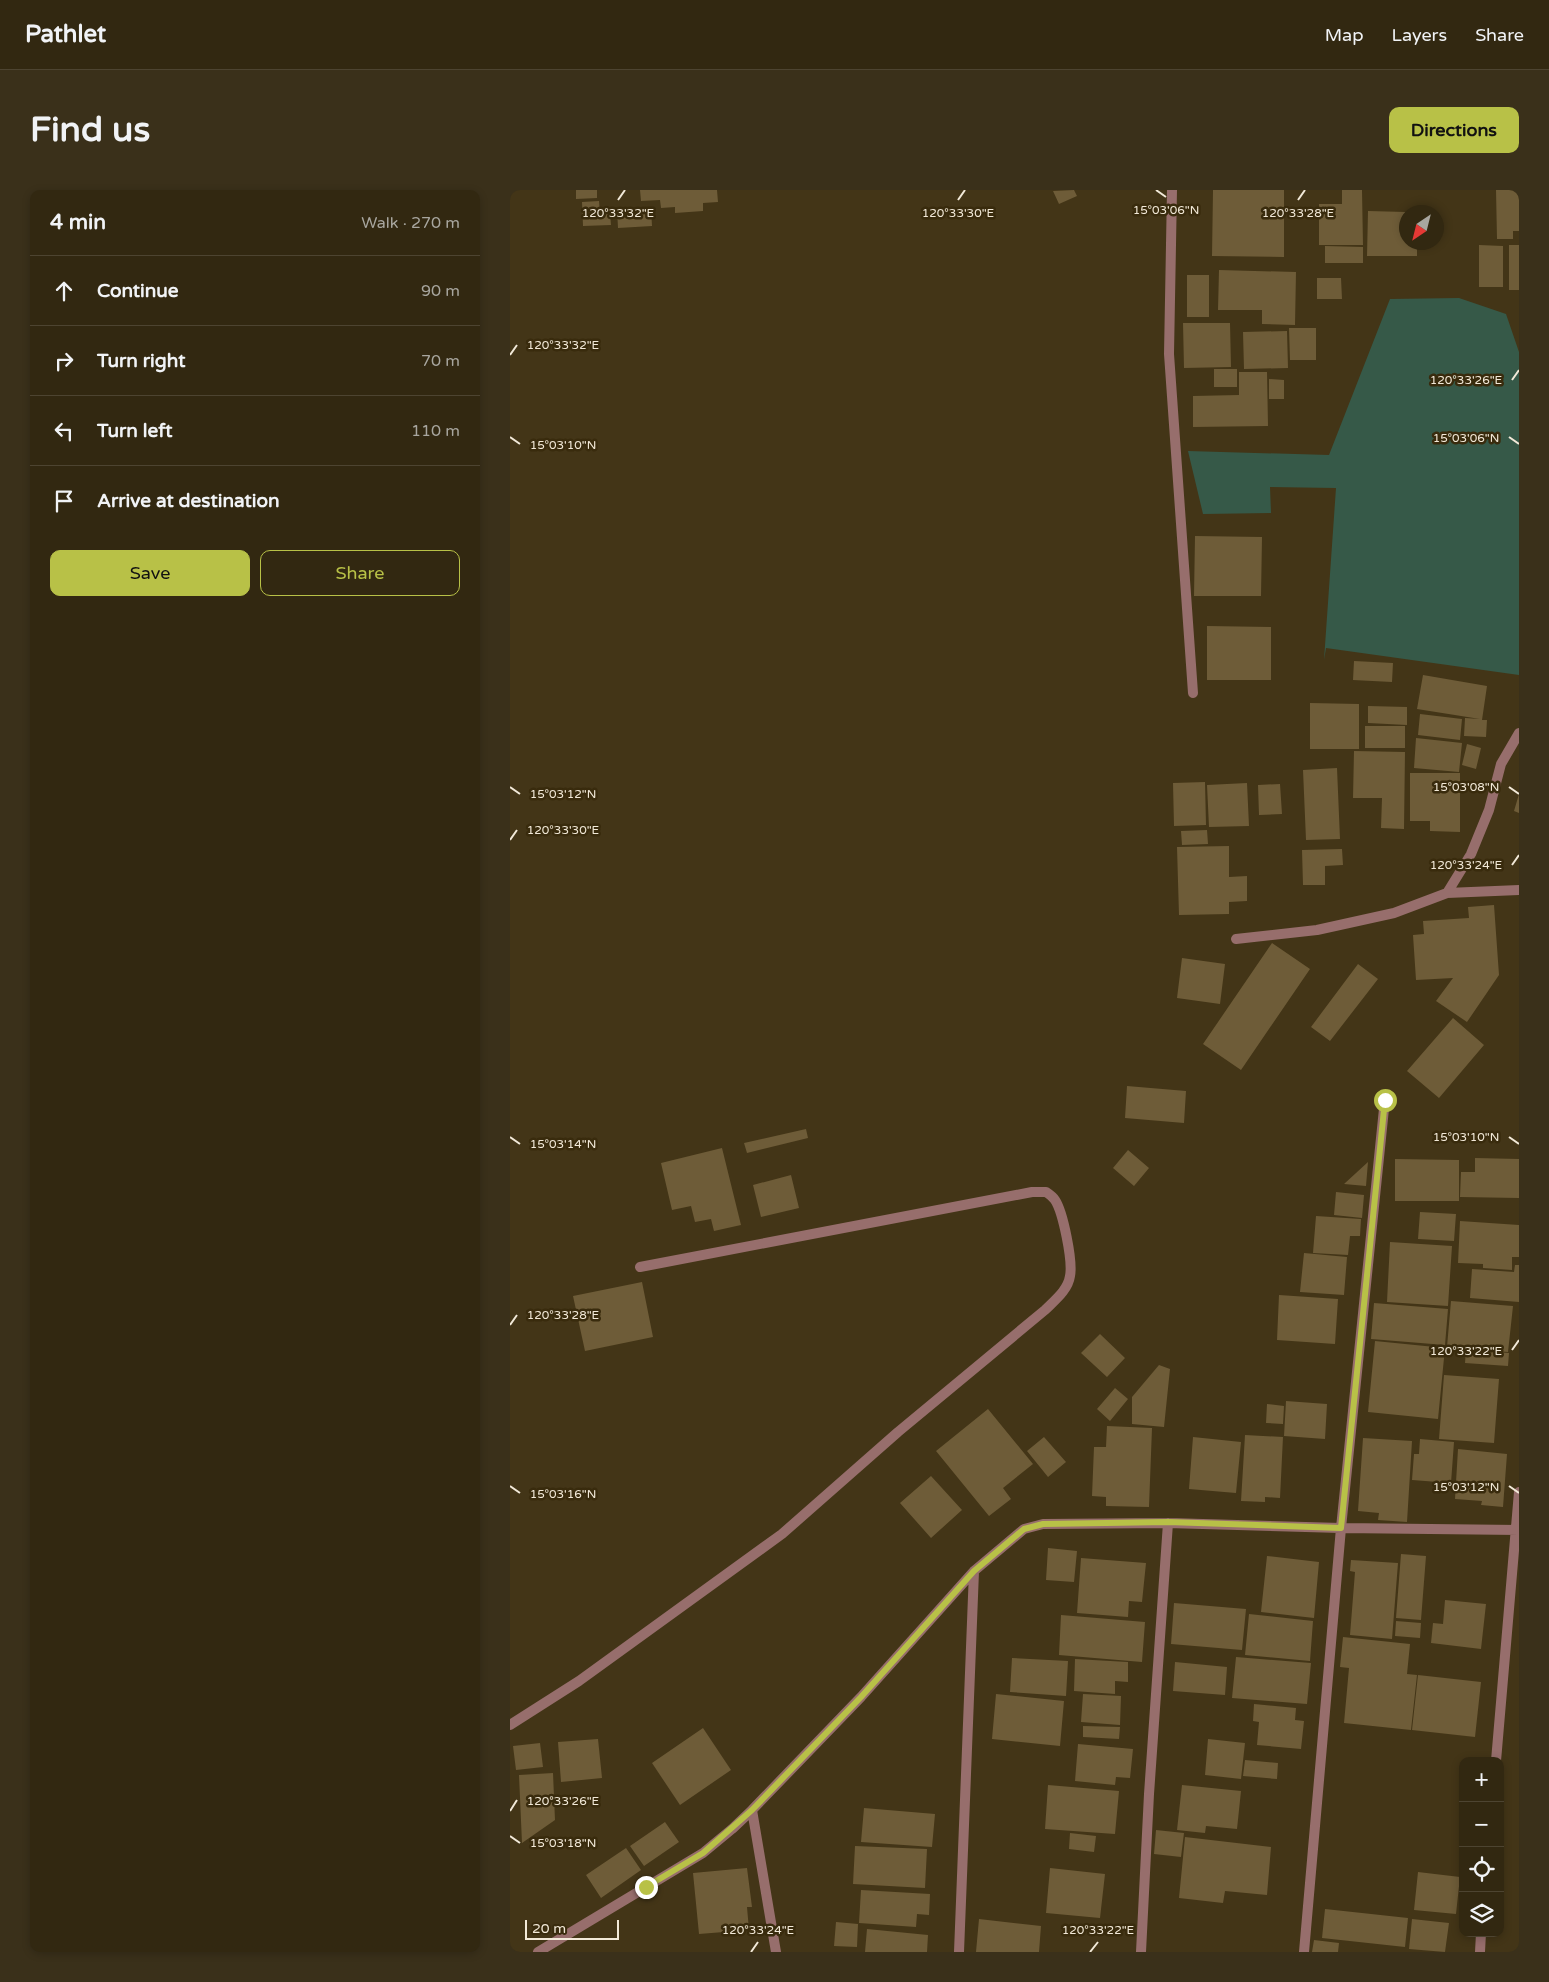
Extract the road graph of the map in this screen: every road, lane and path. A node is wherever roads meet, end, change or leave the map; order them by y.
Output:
1 (1172, 190) edge
2 (1194, 693) dead end
3 (1519, 733) edge
4 (1519, 890) edge
5 (1447, 893) junction
6 (1236, 939) dead end
7 (1385, 1100) dead end
8 (640, 1268) dead end
9 (1519, 1492) edge
10 (1168, 1522) junction
11 (1341, 1528) junction
12 (1517, 1530) edge
13 (974, 1571) junction
14 (510, 1725) edge
15 (1496, 1757) edge
16 (752, 1810) junction
17 (1481, 1937) edge
18 (538, 1952) edge
19 (776, 1952) edge
20 (959, 1952) edge
21 (1141, 1952) edge
22 (1304, 1952) edge
23 (1480, 1952) edge

1 - 2 street
3 - 5 street
4 - 5 street
5 - 6 street
7 - 11 street
8 - 14 street
9 - 12 street
10 - 11 street
10 - 13 street
10 - 21 street
11 - 12 street
11 - 22 street
12 - 15 street
13 - 16 street
13 - 20 street
16 - 18 street
16 - 19 street
17 - 23 street

